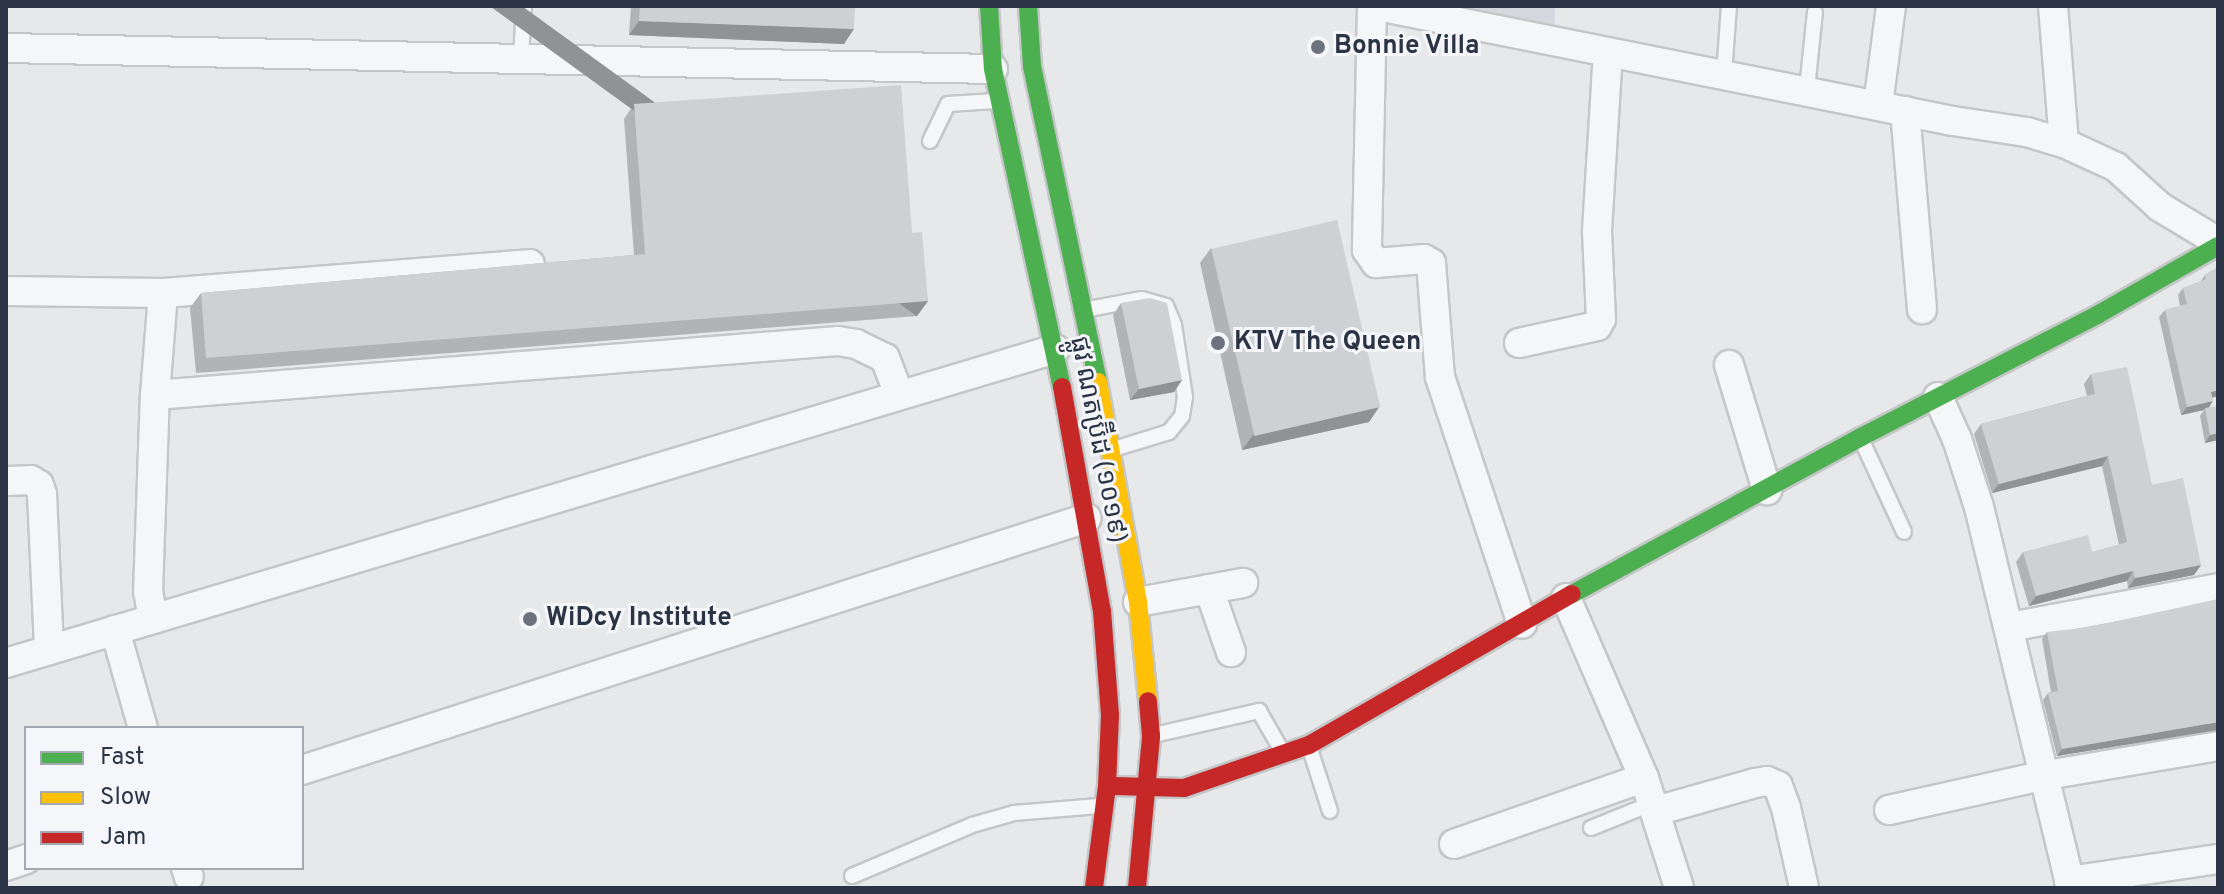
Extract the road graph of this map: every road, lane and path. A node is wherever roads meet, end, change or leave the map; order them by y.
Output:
1 (524, 6) edge
2 (989, 6) edge
3 (1028, 6) edge
4 (1372, 6) edge
5 (1378, 6) edge
6 (1729, 6) edge
7 (1891, 6) edge
8 (2053, 6) edge
9 (1815, 12) dead end
10 (6, 48) edge
11 (1608, 53) junction
12 (521, 58) junction
13 (993, 69) junction
14 (1724, 75) junction
15 (1807, 89) junction
16 (999, 101) junction
17 (1891, 108) junction
18 (930, 141) dead end
19 (2064, 143) junction
20 (2218, 244) edge
21 (530, 264) edge
22 (6, 291) edge
23 (163, 293) junction
24 (1922, 309) dead end
25 (1085, 310) junction
26 (1519, 343) dead end
27 (1055, 349) junction
28 (1729, 365) dead end
29 (899, 394) junction
30 (155, 395) junction
31 (1938, 397) junction
32 (1861, 437) junction
33 (1112, 449) junction
34 (6, 481) edge
35 (1767, 490) junction
36 (1087, 518) junction
37 (1904, 532) dead end
38 (1243, 583) dead end
39 (2218, 588) edge
40 (1209, 589) junction
41 (1566, 598) junction
42 (1138, 602) junction
43 (153, 619) junction
44 (1522, 624) junction
45 (2010, 627) junction
46 (115, 630) junction
47 (49, 650) junction
48 (1231, 652) dead end
49 (6, 663) edge
50 (142, 726) edge
51 (1151, 736) junction
52 (1309, 745) junction
53 (2218, 746) edge
54 (1284, 755) junction
55 (304, 769) edge
56 (2041, 776) junction
57 (1107, 786) junction
58 (1147, 789) junction
59 (1651, 797) junction
60 (1104, 805) junction
61 (1889, 810) dead end
62 (1330, 811) dead end
63 (1591, 828) dead end
64 (1454, 844) dead end
65 (2218, 859) edge
66 (852, 876) dead end
67 (2070, 885) edge
68 (1804, 887) edge
69 (1094, 888) edge
70 (1137, 888) edge
71 (1679, 888) edge

1 - 12 lane
2 - 13 main road, ផ្លូវ ណតប្រ៊ីដ (១០១៩)
3 - 25 main road, ផ្លូវ ណតប្រ៊ីដ (១០១៩)
4 - 44 street
5 - 11 street
6 - 14 lane
7 - 17 street
8 - 19 street
9 - 15 lane
10 - 12 street
11 - 14 street
11 - 26 street
12 - 13 street
13 - 16 main road, ផ្លូវ ណតប្រ៊ីដ (១០១៩)
14 - 15 street
15 - 17 street
16 - 18 lane
16 - 27 main road, ផ្លូវ ណតប្រ៊ីដ (១០១៩)
17 - 19 street
17 - 24 street
19 - 20 street
20 - 31 main road
21 - 23 street
22 - 23 street
23 - 30 street
25 - 33 main road, ផ្លូវ ណតប្រ៊ីដ (១០១៩)
25 - 33 lane
27 - 29 street
27 - 36 main road, ផ្លូវ ណតប្រ៊ីដ (១០១៩)
28 - 35 street
29 - 30 street
29 - 43 street
30 - 43 street
31 - 32 main road
31 - 45 street
32 - 35 main road
32 - 37 lane
33 - 42 main road, ផ្លូវ ណតប្រ៊ីដ (១០១៩)
34 - 47 street
35 - 41 main road
36 - 55 street
36 - 57 main road, ផ្លូវ ណតប្រ៊ីដ (១០១៩)
38 - 40 street
39 - 45 street
40 - 42 street
40 - 48 street
41 - 44 main road
41 - 59 street
42 - 51 main road, ផ្លូវ ណតប្រ៊ីដ (១០១៩)
43 - 46 street
44 - 52 main road
45 - 56 street
46 - 47 street
46 - 50 street
47 - 49 street
51 - 54 lane
51 - 58 main road, ផ្លូវ ណតប្រ៊ីដ (១០១៩)
52 - 54 main road
52 - 62 lane
53 - 56 street
54 - 58 main road
56 - 61 street
56 - 67 street
57 - 58 main road
57 - 60 main road, ផ្លូវ ណតប្រ៊ីដ (១០១៩)
58 - 70 main road, ផ្លូវ ណតប្រ៊ីដ (១០១៩)
59 - 63 lane
59 - 64 street
59 - 68 street
59 - 71 street
60 - 66 lane
60 - 69 main road, ផ្លូវ ណតប្រ៊ីដ (១០១៩)
65 - 67 street

